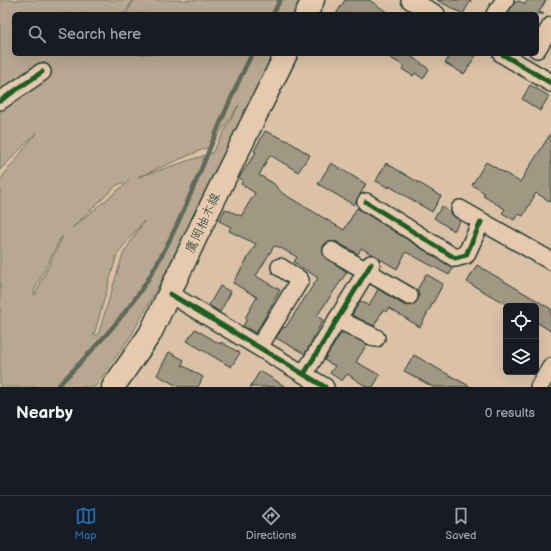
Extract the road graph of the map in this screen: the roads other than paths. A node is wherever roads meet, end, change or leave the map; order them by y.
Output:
1 (313, 0) edge
2 (410, 0) edge
3 (505, 0) edge
4 (433, 8) edge
5 (307, 12) edge
6 (496, 12) edge
7 (551, 26) edge
8 (539, 46) edge
9 (285, 56) edge
10 (510, 56) edge
11 (530, 61) edge
12 (42, 72) dead end
13 (551, 83) edge
14 (0, 101) edge
15 (366, 202) dead end
16 (460, 209) dead end
17 (481, 222) junction
18 (332, 251) dead end
19 (551, 261) edge
20 (280, 267) dead end
21 (368, 268) junction
22 (170, 294) junction
23 (410, 296) dead end
24 (337, 319) junction
25 (376, 338) dead end
26 (259, 347) junction
27 (304, 374) junction
28 (320, 386) edge
29 (113, 387) edge

1 - 5 main road
2 - 4 street
3 - 6 street
7 - 8 street
9 - 22 main road, 鷹岡柚木線
10 - 11 street
11 - 13 street
12 - 14 street
15 - 17 street
16 - 17 street
17 - 19 street
18 - 21 street
20 - 26 street
21 - 23 street
21 - 24 street
22 - 26 street
22 - 29 main road, 鷹岡柚木線
24 - 25 street
24 - 27 street
26 - 27 street
27 - 28 street

